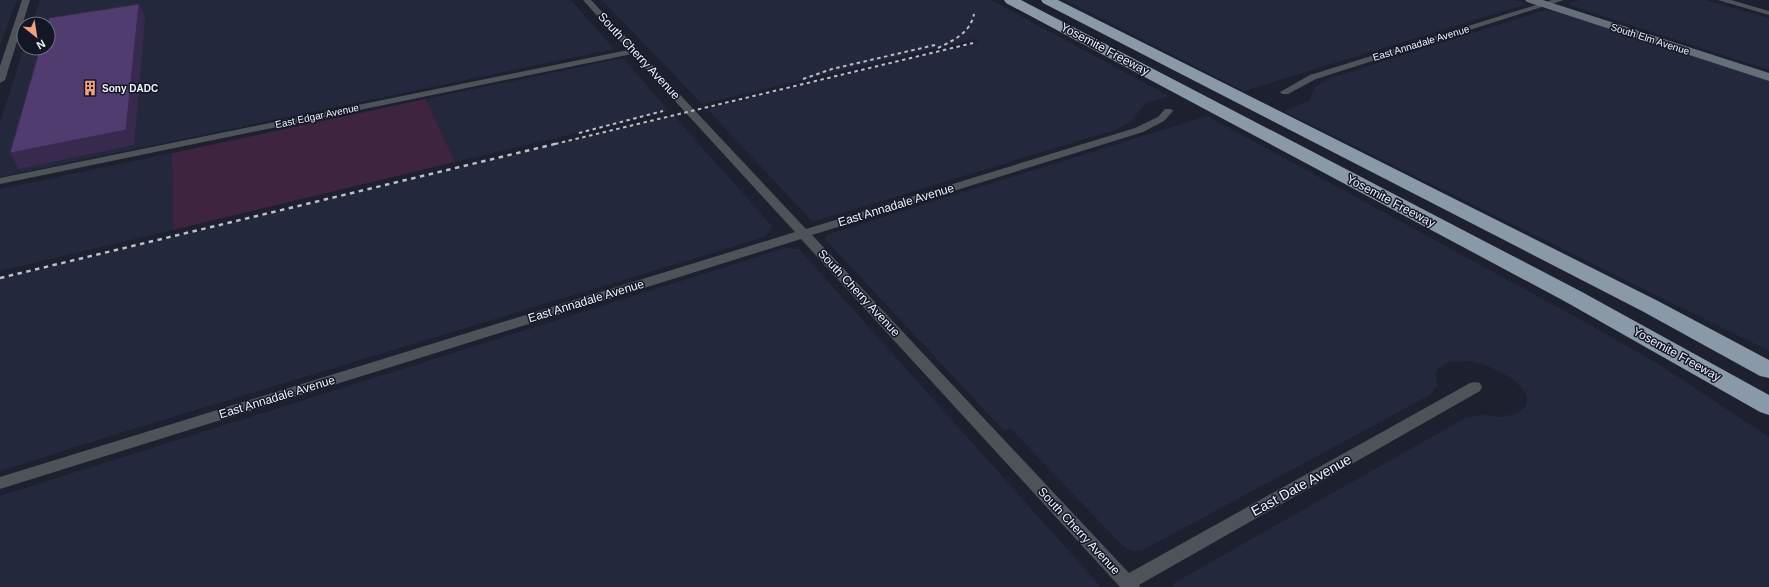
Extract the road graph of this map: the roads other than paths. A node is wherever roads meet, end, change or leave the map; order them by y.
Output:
1 (26, 0) edge
2 (587, 0) edge
3 (1011, 0) edge
4 (1048, 0) edge
5 (1532, 0) edge
6 (1722, 0) edge
7 (1551, 2) edge
8 (1769, 13) edge
9 (634, 51) junction
10 (1769, 72) edge
11 (1769, 77) edge
12 (0, 80) edge
13 (1285, 92) dead end
14 (1168, 111) dead end
15 (0, 181) edge
16 (805, 234) junction
17 (1769, 370) edge
18 (1716, 376) junction
19 (1475, 387) dead end
20 (1769, 406) edge
21 (1769, 411) edge
22 (0, 483) edge
23 (1129, 585) edge

1 - 12 street
2 - 9 street, South Cherry Avenue
3 - 18 highway, Yosemite Freeway
4 - 17 highway, Yosemite Freeway
5 - 7 main road, South Elm Avenue
6 - 8 street
7 - 10 main road, South Elm Avenue
7 - 11 main road, South Elm Avenue
7 - 13 street, East Annadale Avenue
9 - 15 street, East Edgar Avenue
9 - 16 street, South Cherry Avenue
14 - 16 street, East Annadale Avenue
16 - 22 street, East Annadale Avenue
16 - 23 street, South Cherry Avenue
18 - 20 highway, Yosemite Freeway
18 - 21 highway
19 - 23 street, East Date Avenue

